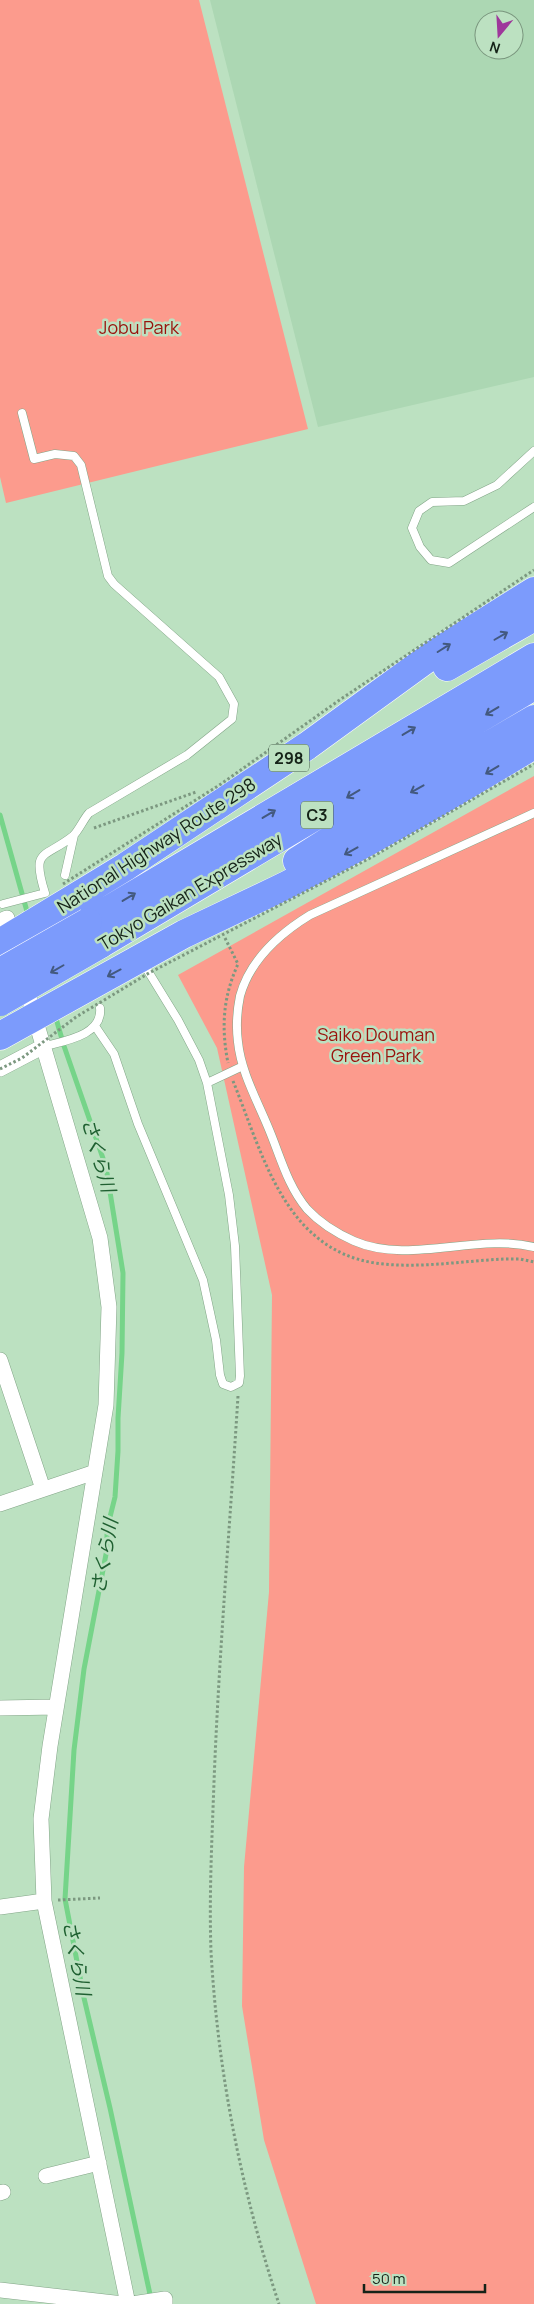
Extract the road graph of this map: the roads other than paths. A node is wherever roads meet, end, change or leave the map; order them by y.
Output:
1 (22, 413) dead end
2 (534, 451) edge
3 (534, 507) edge
4 (534, 591) edge
5 (534, 617) edge
6 (534, 657) edge
7 (534, 686) edge
8 (534, 720) edge
9 (307, 746) junction
10 (533, 751) edge
11 (534, 814) edge
12 (74, 834) junction
13 (65, 875) dead end
14 (0, 895) edge
15 (16, 921) edge
16 (184, 934) junction
17 (145, 966) junction
18 (0, 972) edge
19 (0, 1002) edge
20 (100, 1008) dead end
21 (44, 1011) junction
22 (95, 1026) junction
23 (0, 1036) edge
24 (47, 1045) junction
25 (243, 1066) junction
26 (0, 1069) edge
27 (207, 1083) junction
28 (534, 1247) edge
29 (0, 1360) edge
30 (96, 1472) junction
31 (43, 1489) junction
32 (0, 1504) edge
33 (56, 1707) junction
34 (0, 1708) edge
35 (49, 1900) junction
36 (0, 1907) edge
37 (99, 2163) junction
38 (46, 2176) dead end
39 (0, 2290) edge
40 (161, 2302) edge
41 (123, 2304) edge
42 (133, 2304) edge

1 - 12 lane
2 - 3 lane
9 -> 4 highway, National Highway Route 298 / 298
9 -> 5 highway
18 -> 6 highway, Tokyo Gaikan Expressway / C3, bridge
7 -> 19 highway, Tokyo Gaikan Expressway / C3, bridge
8 -> 16 highway
9 - 15 highway, National Highway Route 298 / 298
10 -> 16 highway
11 - 25 lane
12 - 13 lane
12 - 15 lane
14 - 15 lane
15 - 21 street
16 - 17 highway
17 -> 21 highway
17 - 27 lane
20 - 22 lane
21 - 23 highway
21 - 24 street
22 - 24 lane
22 - 27 lane
24 - 26 street
24 - 30 street
25 - 27 lane
25 - 28 lane
29 - 31 street
30 - 31 street
30 - 33 street
31 - 32 street
33 - 34 street
33 - 35 street
35 - 36 street
35 - 37 street
37 - 38 street
37 - 42 street
39 - 41 street
40 - 42 street

